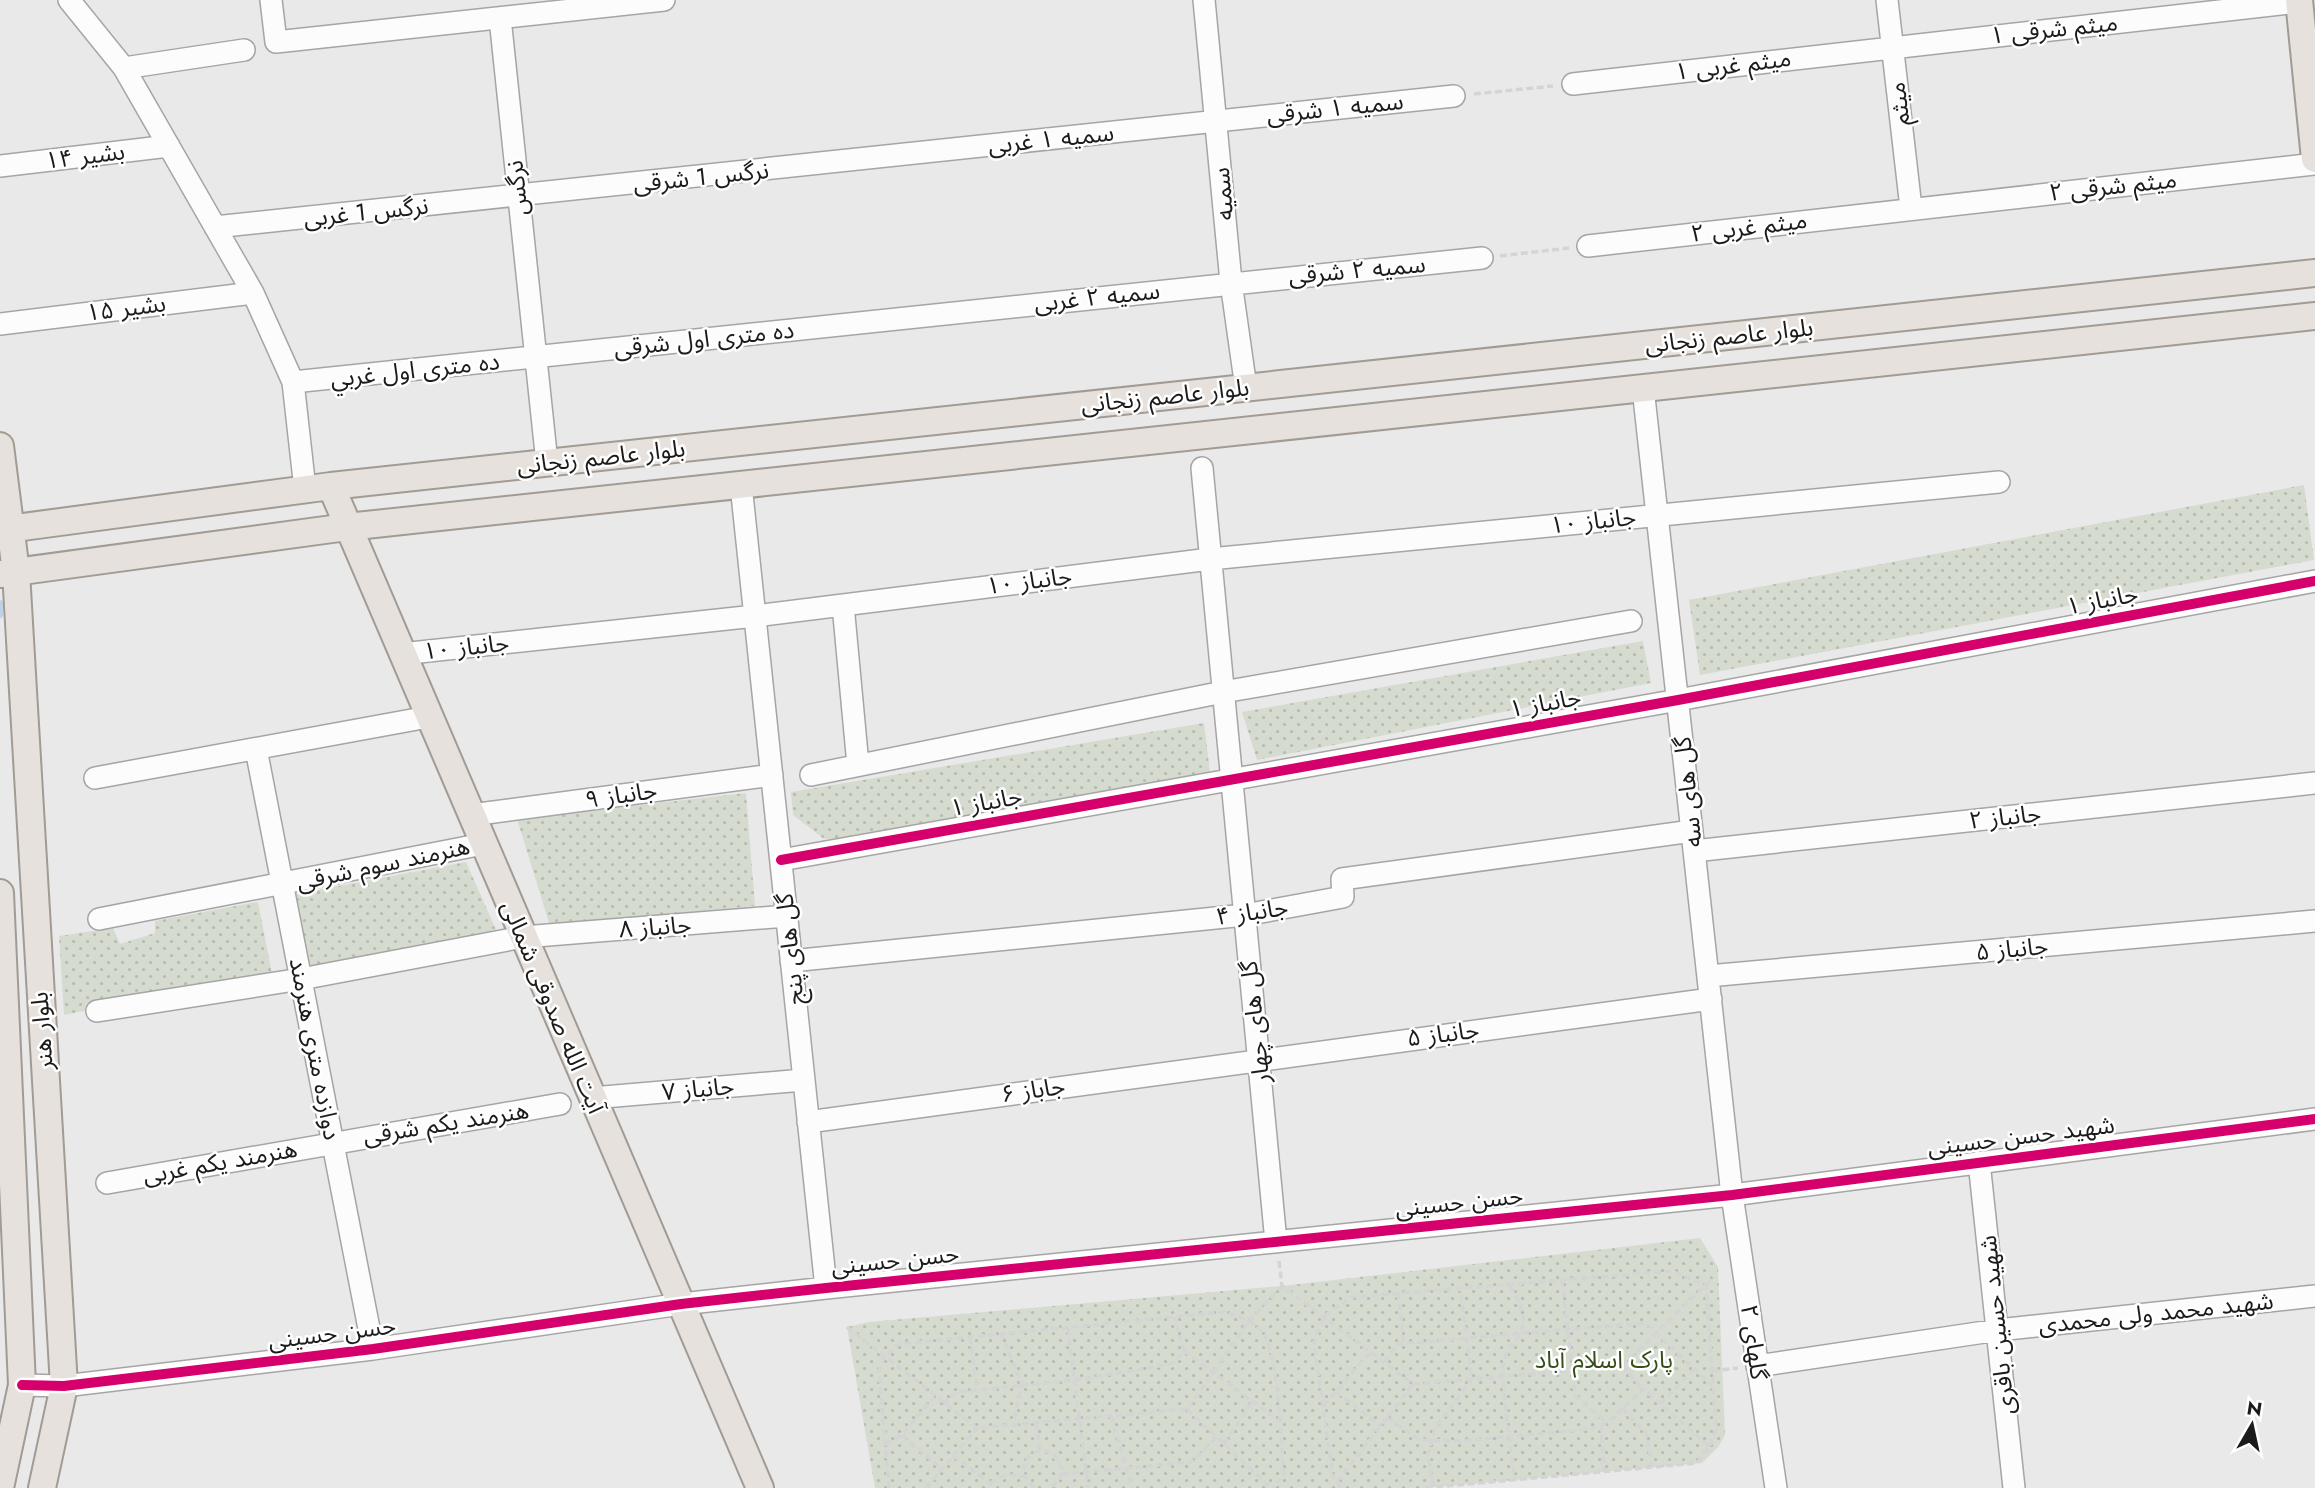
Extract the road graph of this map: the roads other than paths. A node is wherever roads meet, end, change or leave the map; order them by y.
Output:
1 (69, 0) edge
2 (271, 0) edge
3 (664, 0) edge
4 (1204, 0) edge
5 (1887, 0) edge
6 (2299, 1) edge
7 (596, 4) edge
8 (500, 18) junction
9 (1892, 47) junction
10 (244, 50) dead end
11 (124, 68) junction
12 (1573, 84) road end
13 (1454, 96) road end
14 (1216, 121) junction
15 (169, 146) junction
16 (886, 157) joint
17 (2315, 159) edge
18 (2315, 164) edge
19 (0, 166) edge
20 (517, 197) junction
21 (1911, 208) junction
22 (215, 227) junction
23 (1588, 246) road end
24 (1482, 258) road end
25 (2315, 273) edge
26 (1231, 282) junction
27 (253, 293) junction
28 (2315, 316) edge
29 (872, 321) joint
30 (0, 324) edge
31 (537, 358) junction
32 (293, 382) junction
33 (1246, 388) junction
34 (1643, 388) junction
35 (0, 446) edge
36 (547, 463) junction
37 (1202, 468) dead end
38 (1999, 482) dead end
39 (741, 485) junction
40 (318, 487) junction
41 (1657, 514) junction
42 (347, 527) junction
43 (9, 529) edge
44 (1210, 559) junction
45 (12, 572) edge
46 (2315, 582) edge
47 (844, 605) junction
48 (755, 615) junction
49 (1631, 621) dead end
50 (401, 653) junction
51 (1223, 692) junction
52 (1678, 700) junction
53 (428, 717) junction
54 (256, 748) junction
55 (858, 765) junction
56 (772, 775) junction
57 (811, 775) dead end
58 (94, 778) dead end
59 (1232, 779) junction
60 (2315, 783) edge
61 (471, 815) junction
62 (1693, 841) junction
63 (483, 844) junction
64 (781, 860) junction
65 (283, 885) junction
66 (0, 892) edge
67 (1245, 915) junction
68 (787, 916) junction
69 (99, 919) dead end
70 (2315, 921) edge
71 (523, 937) junction
72 (2, 942) edge
73 (792, 961) junction
74 (1708, 976) junction
75 (301, 979) junction
76 (1711, 999) junction
77 (97, 1011) dead end
78 (1258, 1058) junction
79 (804, 1080) junction
80 (592, 1098) junction
81 (560, 1104) dead end
82 (2315, 1119) edge
83 (808, 1122) junction
84 (333, 1142) junction
85 (1979, 1163) junction
86 (107, 1183) dead end
87 (1732, 1195) junction
88 (1276, 1242) junction
89 (826, 1288) junction
90 (2315, 1296) edge
91 (681, 1304) junction
92 (1998, 1330) junction
93 (373, 1349) junction
94 (1757, 1366) junction
95 (23, 1385) junction
96 (64, 1386) junction
97 (0, 1488) edge
98 (42, 1488) edge
99 (760, 1488) edge
100 (1776, 1488) edge
101 (2014, 1488) edge

1 - 11 street
2 - 8 street
3 - 7 street
4 - 14 street, سمیه
5 - 9 street, میثم
6 - 9 street, میثم شرقی ۱
6 - 17 main road
7 - 8 street
8 - 20 street, نرگس
9 - 12 street, میثم غربی ۱
9 - 21 street, میثم
10 - 11 street
11 - 15 street
13 - 14 street, سمیه ۱ شرقی
14 - 16 street, سمیه ۱ غربی
14 - 26 street, سمیه
15 - 19 street, بشیر ۱۴
15 - 22 street
16 - 20 street, نرگس 1 شرقی
18 - 21 street, میثم شرقی ۲
20 - 22 street, نرگس 1 غربی
20 - 31 street, نرگس
21 - 23 street, میثم غربی ۲
22 - 27 street
24 - 26 street, سمیه ۲ شرقی
25 - 33 main road, بلوار عاصم زنجانی
26 - 29 street, سمیه ۲ غربی
26 - 33 street, سمیه
27 - 30 street, بشیر ۱۵
27 - 32 street
28 - 34 main road, بلوار عاصم زنجانی
29 - 31 street, ده متری اول شرقی
31 - 32 street, ده متری اول غربي
31 - 36 street, نرگس
32 - 40 street
33 - 36 main road, بلوار عاصم زنجانی
34 - 39 main road, بلوار عاصم زنجانی
34 - 41 street, گل های سه
35 - 43 main road, بلوار هنر
36 - 40 main road, بلوار عاصم زنجانی
37 - 44 street, گل های چهار
38 - 41 street, جانباز ۱۰
39 - 42 main road, بلوار عاصم زنجانی
39 - 48 street, گل های پنج
40 - 42 main road, آیت الله صدوقی شمالی
40 - 43 main road, بلوار عاصم زنجانی
41 - 44 street, جانباز ۱۰
41 - 52 street, گل های سه
42 - 45 main road, بلوار عاصم زنجانی
42 - 50 main road, آیت الله صدوقی شمالی
43 - 45 main road, بلوار هنر
44 - 47 street, جانباز ۱۰
44 - 51 street, گل های چهار
45 - 96 main road, بلوار هنر
46 - 52 street, جانباز ۱
47 - 48 street, جانباز ۱۰
47 - 55 street
48 - 50 street, جانباز ۱۰
48 - 56 street, گل های پنج
49 - 51 street
50 - 53 main road, آیت الله صدوقی شمالی
51 - 55 street
51 - 59 street, گل های چهار
52 - 59 street, جانباز ۱
52 - 62 street, گل های سه
53 - 54 street
53 - 61 main road, آیت الله صدوقی شمالی
54 - 58 street
54 - 65 street, دوازده متری هنرمند
55 - 57 street
56 - 61 street, جانباز ۹
56 - 64 street, گل های پنج
59 - 64 street, جانباز ۱
59 - 67 street, گل های چهار
60 - 62 street, جانباز ۲
61 - 63 main road, آیت الله صدوقی شمالی
62 - 67 street, جانباز ۴
62 - 74 street, گل های سه
63 - 65 street, هنرمند سوم شرقی
63 - 71 main road, آیت الله صدوقی شمالی
64 - 68 street, گل های پنج
65 - 69 street, هنرمند سوم شرقی
65 - 75 street, دوازده متری هنرمند
66 - 72 main road, بلوار هنر
67 - 73 street, جانباز ۴
67 - 78 street, گل های چهار
68 - 71 street, جانباز ۸
68 - 73 street, گل های پنج
70 - 74 street, جانباز ۵
71 - 75 street, جانباز ۸
71 - 80 main road, آیت الله صدوقی شمالی
72 - 95 main road, بلوار هنر
73 - 79 street, گل های پنج
74 - 76 street, گل های سه
75 - 77 street, جانباز ۸
75 - 84 street, دوازده متری هنرمند
76 - 78 street, جانباز ۵
76 - 87 street, گل های سه
78 - 83 street, جاباز ۶
78 - 88 street, گل های چهار
79 - 80 street, جانباز ۷
79 - 83 street, گل های پنج
80 - 91 main road, آیت الله صدوقی شمالی
81 - 84 street, هنرمند یکم شرقی
82 - 85 street, شهید حسن حسینی
83 - 89 street, گل های پنج
84 - 86 street, هنرمند یکم غربی
84 - 93 street, دوازده متری هنرمند
85 - 87 street, شهید حسن حسینی
85 - 92 street, شهید حسین باقری
87 - 88 street, حسن حسینی
87 - 94 street, گلهای ۲
88 - 89 street, حسن حسینی
89 - 91 street, حسن حسینی
90 - 92 street, شهید محمد ولی محمدی
91 - 93 street, حسن حسینی
91 - 99 main road, آیت الله صدوقی شمالی
92 - 94 street, شهید محمد ولی محمدی
92 - 101 street, شهید حسین باقری
93 - 96 street, حسن حسینی
94 - 100 street, گلهای ۲
95 - 96 street, حسن حسینی
95 - 97 main road, بلوار هنر
96 - 98 main road, بلوار هنر

